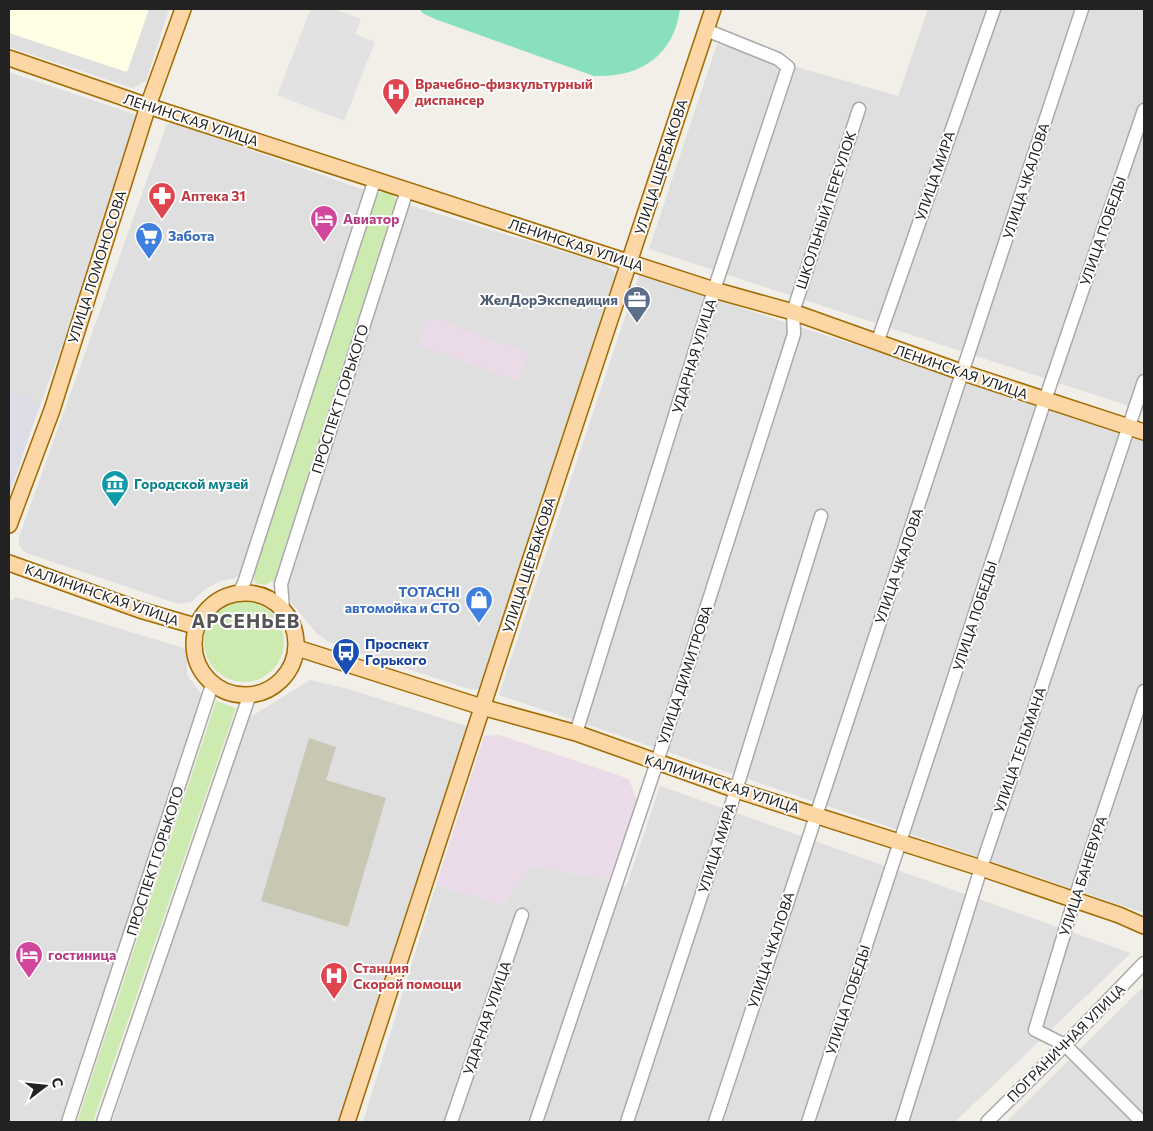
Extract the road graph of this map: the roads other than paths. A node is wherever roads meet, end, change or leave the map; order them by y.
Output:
1 (183, 9) edge
2 (713, 9) edge
3 (994, 9) edge
4 (1082, 9) edge
5 (706, 30) junction
6 (9, 58) edge
7 (148, 106) junction
8 (859, 109) dead end
9 (1144, 110) edge
10 (375, 179) junction
11 (407, 190) junction
12 (630, 263) junction
13 (714, 290) junction
14 (793, 312) junction
15 (877, 343) junction
16 (964, 373) junction
17 (1144, 380) edge
18 (1045, 400) junction
19 (1128, 427) junction
20 (1144, 432) edge
21 (821, 516) dead end
22 (9, 525) edge
23 (9, 563) edge
24 (238, 594) junction
25 (283, 609) junction
26 (195, 626) junction
27 (298, 648) junction
28 (212, 685) junction
29 (1144, 691) edge
30 (249, 697) junction
31 (482, 707) junction
32 (576, 733) junction
33 (657, 762) junction
34 (736, 790) junction
35 (816, 814) junction
36 (900, 843) junction
37 (981, 868) junction
38 (1074, 900) junction
39 (522, 915) dead end
40 (1144, 926) edge
41 (1144, 963) edge
42 (1065, 1045) junction
43 (68, 1122) edge
44 (103, 1122) edge
45 (347, 1122) edge
46 (451, 1122) edge
47 (536, 1122) edge
48 (627, 1122) edge
49 (715, 1122) edge
50 (808, 1122) edge
51 (902, 1122) edge
52 (987, 1122) edge
53 (1142, 1122) edge

1 - 7 main road, УЛИЦА ЛОМОНОСОВА
2 - 5 main road, УЛИЦА ЩЕРБАКОВА
3 - 15 street, УЛИЦА МИРА
4 - 16 street, УЛИЦА ЧКАЛОВА
5 - 12 main road, УЛИЦА ЩЕРБАКОВА
5 - 13 street, УДАРНАЯ УЛИЦА
6 - 7 main road, ЛЕНИНСКАЯ УЛИЦА
7 - 10 main road, ЛЕНИНСКАЯ УЛИЦА
7 - 22 main road, УЛИЦА ЛОМОНОСОВА
8 - 14 street, ШКОЛЬНЫЙ ПЕРЕУЛОК
9 - 18 street, УЛИЦА ПОБЕДЫ
10 - 11 main road, ЛЕНИНСКАЯ УЛИЦА
10 - 24 street
11 - 12 main road, ЛЕНИНСКАЯ УЛИЦА
11 - 25 street, ПРОСПЕКТ ГОРЬКОГО
12 - 13 main road, ЛЕНИНСКАЯ УЛИЦА
12 - 31 main road, УЛИЦА ЩЕРБАКОВА
13 - 14 main road, ЛЕНИНСКАЯ УЛИЦА
13 - 32 street, УДАРНАЯ УЛИЦА
14 - 15 main road, ЛЕНИНСКАЯ УЛИЦА
14 - 33 street, УЛИЦА ДИМИТРОВА
15 - 16 main road, ЛЕНИНСКАЯ УЛИЦА
16 - 18 main road, ЛЕНИНСКАЯ УЛИЦА
16 - 35 street, УЛИЦА ЧКАЛОВА
17 - 19 street, УЛИЦА ТЕЛЬМАНА
18 - 19 main road, ЛЕНИНСКАЯ УЛИЦА
18 - 36 street, УЛИЦА ПОБЕДЫ
19 - 20 main road, ЛЕНИНСКАЯ УЛИЦА
19 - 37 street, УЛИЦА ТЕЛЬМАНА
21 - 34 street, УЛИЦА МИРА
23 - 26 main road, КАЛИНИНСКАЯ УЛИЦА
24 - 25 main road
24 - 26 main road
25 - 27 main road, ПРОСПЕКТ ГОРЬКОГО
26 - 28 main road
27 - 30 main road
27 - 31 main road, КАЛИНИНСКАЯ УЛИЦА
28 - 30 main road
28 - 43 street, ПРОСПЕКТ ГОРЬКОГО
29 - 38 street, УЛИЦА БАНЕВУРА
30 - 44 street
31 - 32 main road, КАЛИНИНСКАЯ УЛИЦА
31 - 45 main road, УЛИЦА ЩЕРБАКОВА
32 - 33 main road, КАЛИНИНСКАЯ УЛИЦА
33 - 34 main road, КАЛИНИНСКАЯ УЛИЦА
33 - 47 street, УЛИЦА ДИМИТРОВА
34 - 35 main road, КАЛИНИНСКАЯ УЛИЦА
34 - 48 street, УЛИЦА МИРА
35 - 36 main road, КАЛИНИНСКАЯ УЛИЦА
35 - 49 street, УЛИЦА ЧКАЛОВА
36 - 37 main road, КАЛИНИНСКАЯ УЛИЦА
36 - 50 street, УЛИЦА ПОБЕДЫ
37 - 38 main road, КАЛИНИНСКАЯ УЛИЦА
37 - 51 street, УЛИЦА ТЕЛЬМАНА
38 - 40 main road, КАЛИНИНСКАЯ УЛИЦА
38 - 42 street, УЛИЦА БАНЕВУРА
39 - 46 street, УДАРНАЯ УЛИЦА
41 - 42 street, ПОГРАНИЧНАЯ УЛИЦА
42 - 52 street, ПОГРАНИЧНАЯ УЛИЦА
42 - 53 street

